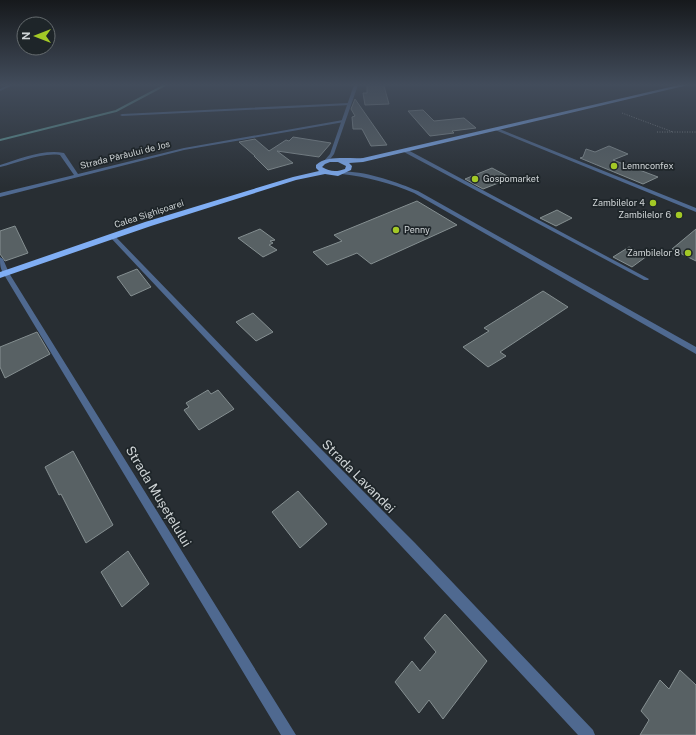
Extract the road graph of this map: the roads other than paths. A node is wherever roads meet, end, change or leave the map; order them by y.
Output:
1 (534, 119) edge
2 (343, 121) joint
3 (496, 128) junction
4 (404, 150) junction
5 (332, 154) junction
6 (363, 160) junction
7 (326, 161) junction
8 (340, 161) junction
9 (0, 166) edge
10 (319, 168) junction
11 (346, 170) junction
12 (324, 172) junction
13 (304, 175) junction
14 (77, 176) junction
15 (0, 195) edge
16 (696, 210) edge
17 (112, 236) junction
18 (0, 259) edge
19 (3, 274) edge
20 (646, 279) dead end
21 (696, 351) edge
22 (289, 735) edge
23 (588, 735) edge

1 - 3 highway
2 - 5 street
2 - 14 street, Strada Pârâului de Jos
3 - 4 highway
3 - 16 street
4 - 6 highway
4 - 20 street
5 - 7 street
5 - 8 street
6 - 8 highway
6 - 11 highway
7 - 8 highway
7 - 10 highway, Calea Sighișoarei
8 - 11 highway
9 - 14 street, Strada Pârâului de Jos
10 - 12 highway
10 - 13 highway, Calea Sighișoarei
11 - 12 highway, Calea Sighișoarei
11 - 21 street
12 - 13 highway, Calea Sighișoarei
13 - 17 highway, Calea Sighișoarei
14 - 15 street, Strada Pârâului de Jos
17 - 19 highway, Calea Sighișoarei
17 - 23 street, Strada Lavandei
18 - 19 street, Strada Mușețelului
19 - 22 street, Strada Mușețelului

